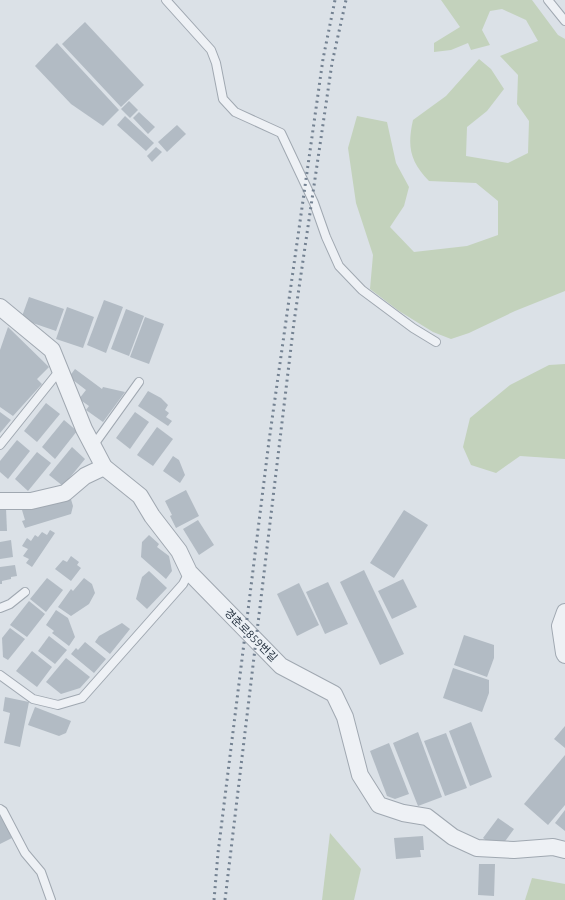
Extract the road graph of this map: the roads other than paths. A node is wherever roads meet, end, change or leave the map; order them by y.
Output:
1 (166, 0) edge
2 (548, 0) edge
3 (565, 21) edge
4 (0, 307) edge
5 (436, 342) dead end
6 (60, 370) junction
7 (139, 382) dead end
8 (0, 445) edge
9 (93, 446) junction
10 (104, 467) junction
11 (0, 501) edge
12 (189, 572) junction
13 (25, 592) dead end
14 (0, 608) edge
15 (565, 612) edge
16 (565, 654) edge
17 (0, 675) edge
18 (0, 810) edge
19 (565, 850) edge
20 (51, 900) edge

1 - 5 lane
2 - 3 lane
4 - 6 street, 경춘로859번길
6 - 8 lane
6 - 9 street, 경춘로859번길
7 - 9 lane
9 - 10 street, 경춘로859번길
10 - 11 street
10 - 12 street, 경춘로859번길
12 - 17 lane
12 - 19 street, 경춘로859번길
13 - 14 lane
15 - 16 street
18 - 20 lane

